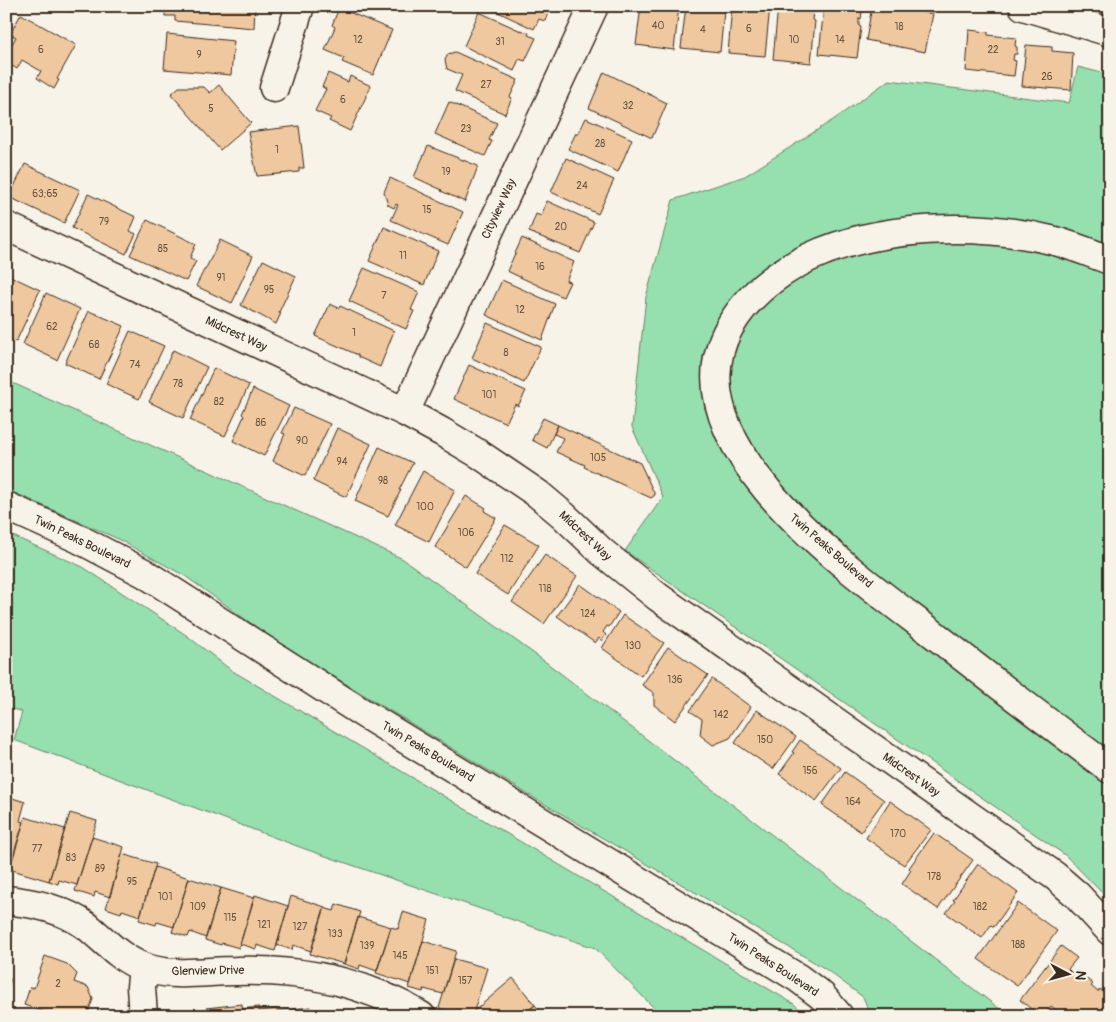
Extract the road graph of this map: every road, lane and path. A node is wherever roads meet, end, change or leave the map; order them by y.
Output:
1 (300, 6) edge
2 (594, 6) edge
3 (1023, 6) edge
4 (1110, 32) edge
5 (274, 88) dead end
6 (6, 226) edge
7 (1110, 260) edge
8 (405, 412) junction
9 (6, 506) edge
10 (1110, 769) edge
11 (6, 900) edge
12 (1110, 931) edge
13 (143, 967) junction
14 (143, 1016) edge
15 (421, 1016) edge
16 (839, 1016) edge

1 - 5 street
2 - 8 street, Cityview Way
3 - 4 street
6 - 8 street, Midcrest Way
7 - 10 street, Twin Peaks Boulevard
8 - 12 street, Midcrest Way
9 - 16 street, Twin Peaks Boulevard
11 - 13 street, Glenview Drive
13 - 14 street
13 - 15 street, Glenview Drive

